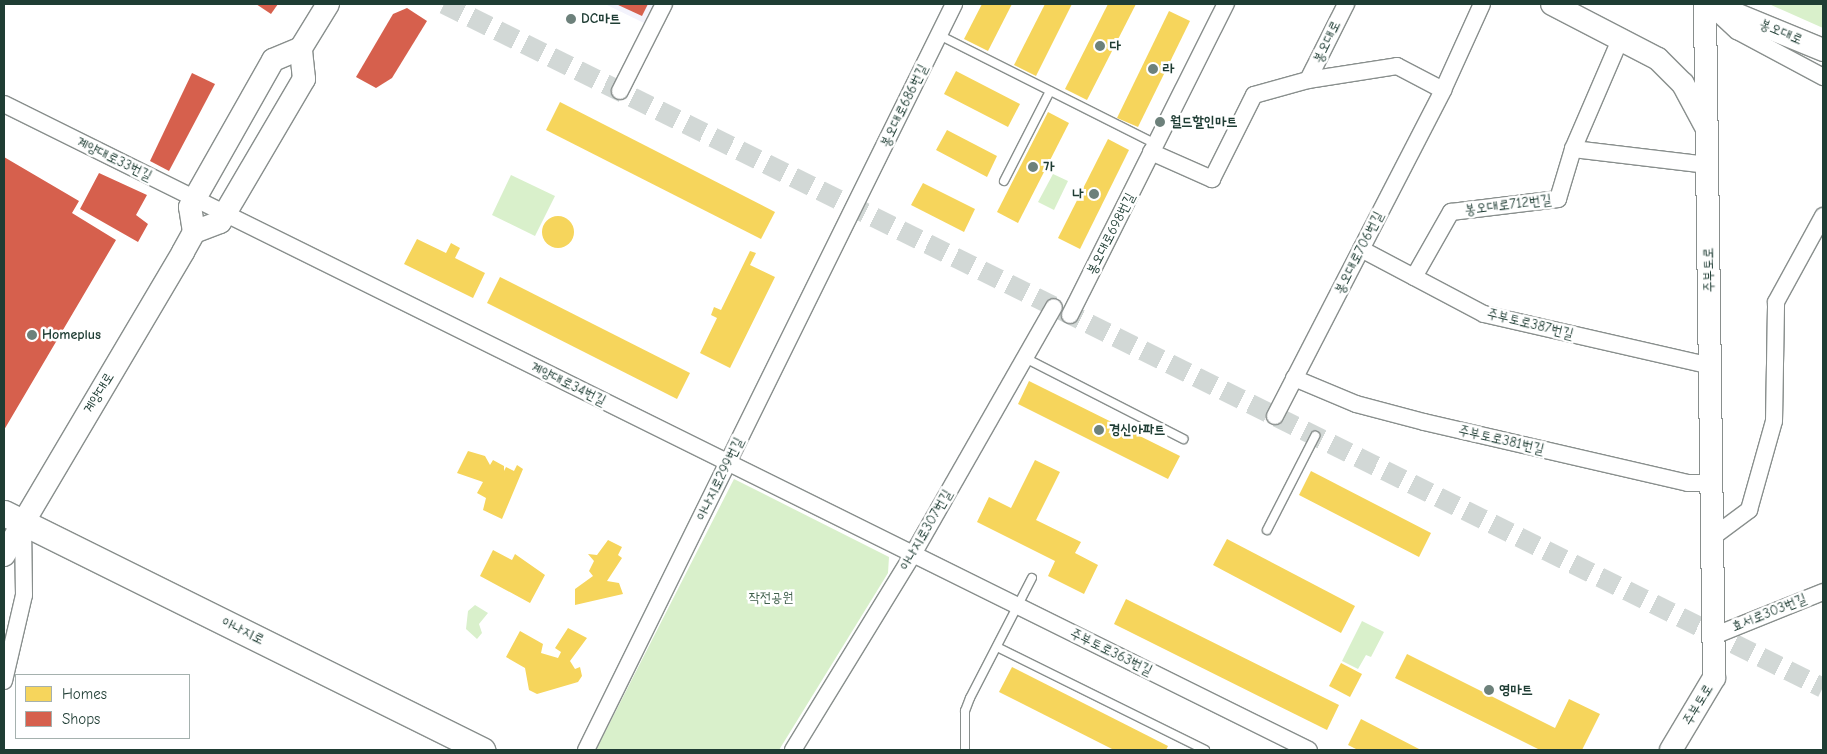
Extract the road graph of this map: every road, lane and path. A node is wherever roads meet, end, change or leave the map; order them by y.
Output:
1 (328, 4) edge
2 (664, 4) edge
3 (954, 4) edge
4 (1226, 4) edge
5 (1346, 4) edge
6 (1482, 4) edge
7 (1552, 4) edge
8 (1708, 4) edge
9 (938, 35) junction
10 (1620, 40) junction
11 (302, 48) junction
12 (1823, 50) edge
13 (1823, 76) edge
14 (1308, 80) junction
15 (1443, 90) junction
16 (620, 91) dead end
17 (1050, 91) junction
18 (4, 104) edge
19 (1707, 128) junction
20 (1154, 148) junction
21 (1573, 149) junction
22 (1708, 165) junction
23 (1004, 181) dead end
24 (194, 199) junction
25 (854, 207) joint
26 (224, 214) junction
27 (1823, 216) edge
28 (194, 232) junction
29 (1361, 249) junction
30 (1414, 277) junction
31 (1054, 307) dead end
32 (1070, 315) dead end
33 (1025, 358) junction
34 (1711, 366) junction
35 (1294, 378) junction
36 (1274, 416) dead end
37 (1315, 436) dead end
38 (1183, 439) dead end
39 (728, 463) junction
40 (1713, 483) junction
41 (13, 517) edge
42 (1267, 530) dead end
43 (1714, 536) junction
44 (912, 554) junction
45 (4, 555) edge
46 (1032, 578) dead end
47 (1823, 592) edge
48 (1018, 606) junction
49 (1716, 635) junction
50 (997, 647) junction
51 (4, 681) edge
52 (482, 750) edge
53 (586, 750) edge
54 (793, 750) edge
55 (965, 750) edge
56 (1205, 750) edge
57 (1309, 750) edge
58 (1671, 750) edge

1 - 11 main road
2 - 16 street
3 - 9 street, 봉오대로686번길
4 - 20 street, 봉오대로698번길
5 - 14 street, 봉오대로
6 - 15 street, 봉오대로706번길
7 - 10 main road
8 - 12 main road, 봉오대로
8 - 13 street
8 - 19 main road, 주부토로
9 - 17 lane
9 - 25 street, 봉오대로686번길
10 - 19 main road
10 - 21 street, 봉오대로712번길
11 - 24 main road
11 - 26 main road
14 - 15 street
14 - 20 street
15 - 29 street, 봉오대로706번길
17 - 20 lane
17 - 23 lane
18 - 24 street, 계양대로33번길
19 - 22 main road, 주부토로
20 - 32 street, 봉오대로698번길
21 - 22 street
21 - 30 street, 봉오대로712번길
22 - 34 main road, 주부토로
24 - 26 street, 계양대로33번길
24 - 28 main road
25 - 39 street, 아나지로299번길
26 - 28 main road
26 - 39 street, 계양대로34번길
27 - 43 street
28 - 41 main road, 계양대로
29 - 30 street, 주부토로387번길
29 - 35 street, 봉오대로706번길
30 - 34 street, 주부토로387번길
31 - 33 street, 아나지로307번길
33 - 38 lane
33 - 44 street, 아나지로307번길
34 - 40 main road, 주부토로
35 - 36 street, 봉오대로706번길
35 - 40 street, 주부토로381번길
37 - 42 lane
39 - 44 street, 계양대로34번길
39 - 53 street, 아나지로299번길
40 - 43 main road, 주부토로
41 - 45 main road, 계양대로
41 - 51 street
41 - 52 main road, 아나지로
43 - 49 main road, 주부토로
44 - 48 street, 주부토로363번길
44 - 54 street, 아나지로307번길
46 - 48 lane
47 - 49 street, 효서로303번길
48 - 50 lane
48 - 57 street, 주부토로363번길
49 - 58 main road, 주부토로
50 - 55 lane
50 - 56 lane

